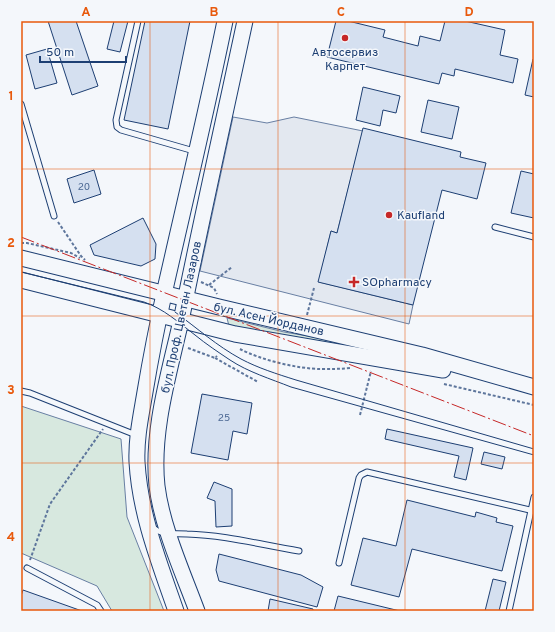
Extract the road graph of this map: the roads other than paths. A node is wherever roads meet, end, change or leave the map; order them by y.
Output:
1 (138, 21) edge
2 (225, 21) edge
3 (245, 21) edge
4 (21, 104) edge
5 (197, 152) junction
6 (54, 216) road end
7 (495, 227) dead end
8 (534, 237) edge
9 (21, 258) edge
10 (21, 280) edge
11 (164, 293) junction
12 (185, 298) junction
13 (159, 315) junction
14 (180, 321) junction
15 (517, 383) junction
16 (534, 387) edge
17 (21, 391) edge
18 (137, 435) junction
19 (534, 497) edge
20 (533, 511) edge
21 (146, 521) junction
22 (169, 534) junction
23 (299, 551) dead end
24 (339, 563) dead end
25 (28, 568) road end
26 (197, 607) edge
27 (101, 611) edge
28 (176, 611) edge
29 (509, 611) edge

1 - 5 lane
2 - 5 main road, бул. Проф. Цветан Лазаров
3 - 12 main road, бул. Проф. Цветан Лазаров
4 - 6 lane
5 - 11 main road, бул. Проф. Цветан Лазаров
7 - 8 lane
9 - 11 main road, бул. Асен Йорданов
10 - 13 main road, бул. Асен Йорданов
11 - 12 main road, бул. Асен Йорданов
11 - 13 main road, бул. Проф. Цветан Лазаров
12 - 14 main road, бул. Проф. Цветан Лазаров
12 - 15 main road, бул. Асен Йорданов
13 - 14 main road, бул. Асен Йорданов
13 - 18 main road, бул. Проф. Цветан Лазаров
14 - 15 main road, бул. Асен Йорданов
14 - 22 main road, бул. Проф. Цветан Лазаров
15 - 16 main road, бул. Асен Йорданов
17 - 18 lane
18 - 21 main road, бул. Проф. Цветан Лазаров
19 - 20 lane
20 - 24 lane
20 - 29 lane
21 - 22 lane
21 - 28 main road, бул. Проф. Цветан Лазаров
22 - 23 lane
22 - 26 main road, бул. Проф. Цветан Лазаров
25 - 27 lane

